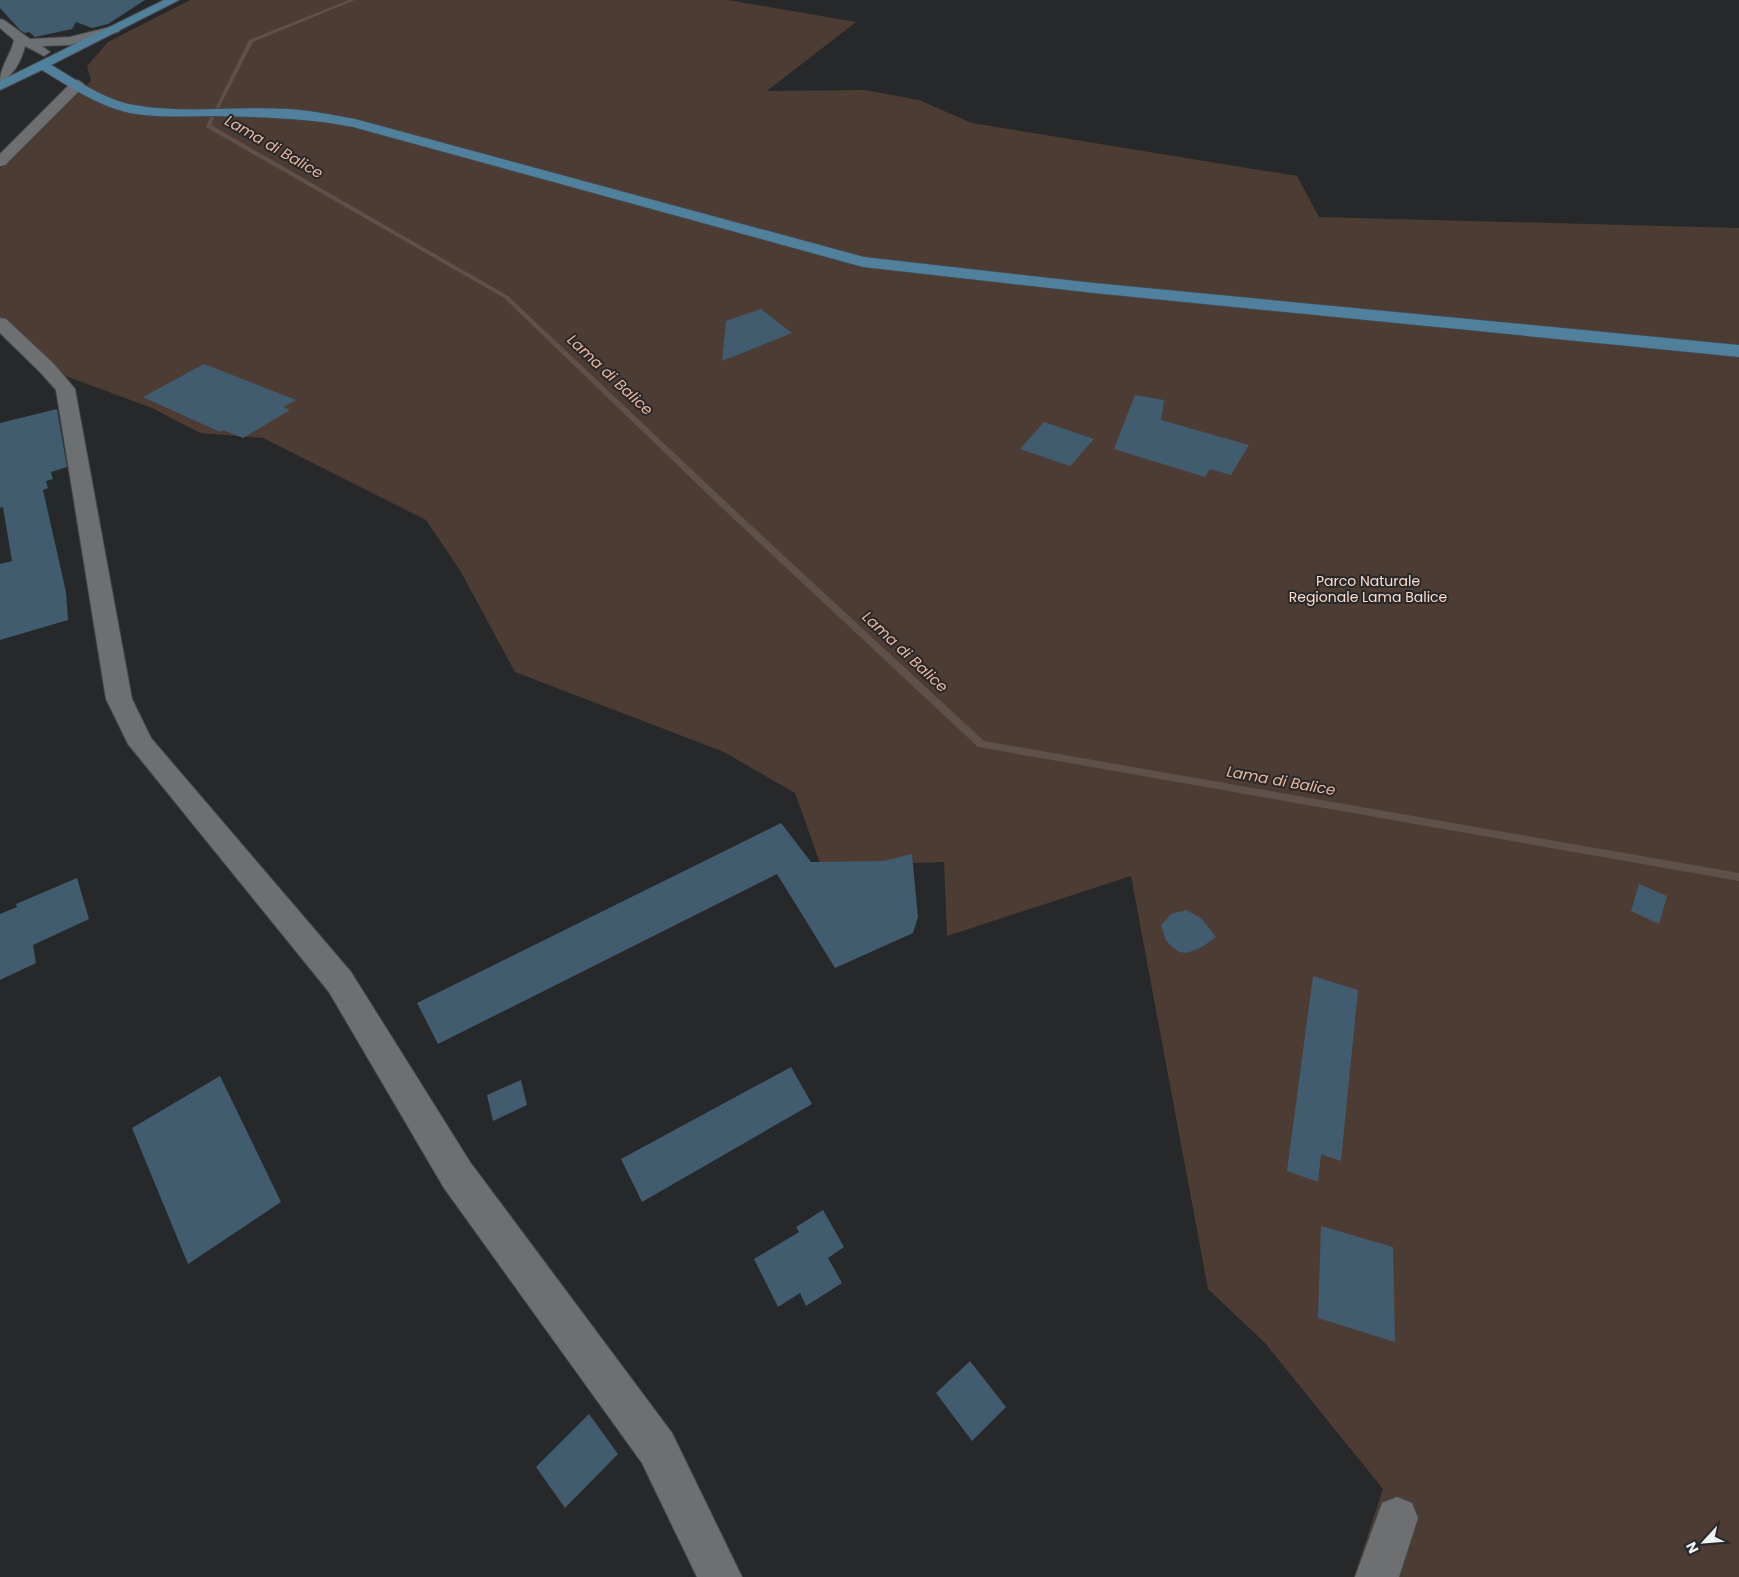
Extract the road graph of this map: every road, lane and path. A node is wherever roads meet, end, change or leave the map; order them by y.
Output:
1 (174, 0) edge
2 (0, 22) edge
3 (114, 30) junction
4 (24, 41) junction
5 (18, 52) junction
6 (87, 56) dead end
7 (55, 59) junction
8 (42, 66) junction
9 (77, 73) junction
10 (0, 77) edge
11 (0, 88) edge
12 (0, 162) edge
13 (0, 323) edge
14 (1739, 351) edge
15 (1397, 1518) dead end
16 (720, 1577) edge
17 (1377, 1577) edge

1 - 3 main road
2 - 4 street
3 - 4 street
3 - 6 main road
3 - 7 main road
4 - 5 street
4 - 7 street
5 - 8 street
5 - 10 street
7 - 8 main road
7 - 9 main road
8 - 9 main road
8 - 11 main road
9 - 11 main road
9 - 12 street
9 - 14 main road
13 - 16 street
15 - 17 street

